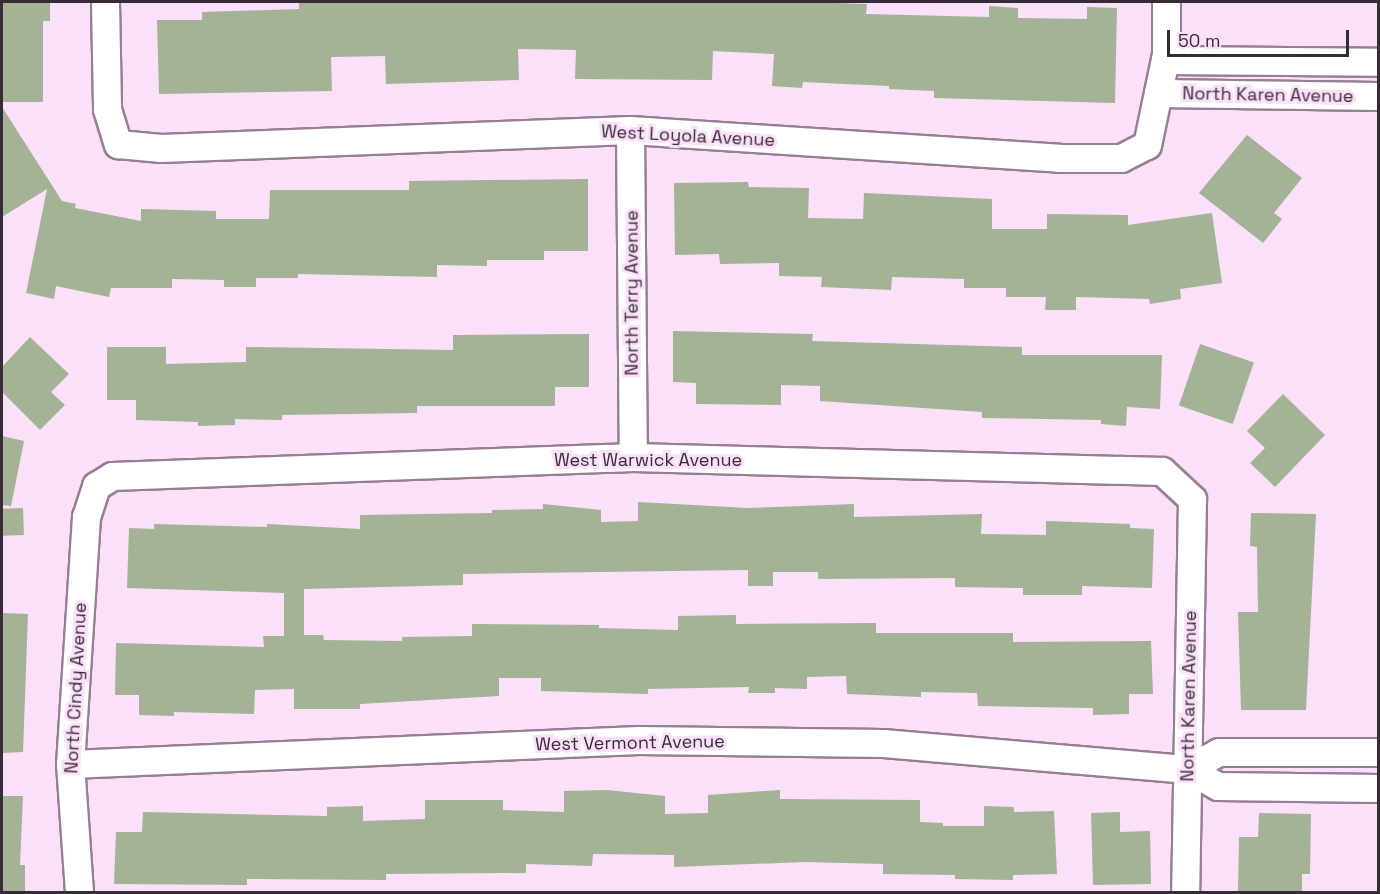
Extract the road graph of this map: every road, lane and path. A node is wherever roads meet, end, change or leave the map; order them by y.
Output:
1 (105, 2) edge
2 (1166, 2) edge
3 (1165, 60) junction
4 (1378, 62) edge
5 (1158, 93) junction
6 (1378, 96) edge
7 (630, 130) junction
8 (1147, 145) joint
9 (633, 457) junction
10 (96, 486) joint
11 (1192, 499) joint
12 (1378, 752) edge
13 (70, 764) junction
14 (1188, 769) junction
15 (1378, 788) edge
16 (79, 892) edge
17 (1185, 892) edge

1 - 7 street, West Loyola Avenue
2 - 3 street, North Karen Avenue
3 - 4 street, North Karen Avenue
3 - 5 street, North Karen Avenue
5 - 6 street, North Karen Avenue
5 - 8 street, North Karen Avenue
7 - 8 street, West Loyola Avenue
7 - 9 street, North Terry Avenue
9 - 10 street, West Warwick Avenue
9 - 11 street, West Warwick Avenue
10 - 13 street, North Cindy Avenue
11 - 14 street, North Karen Avenue
12 - 14 street
13 - 14 street, West Vermont Avenue
13 - 16 street, North Cindy Avenue
14 - 15 street, West Vermont Avenue
14 - 17 street, North Karen Avenue

